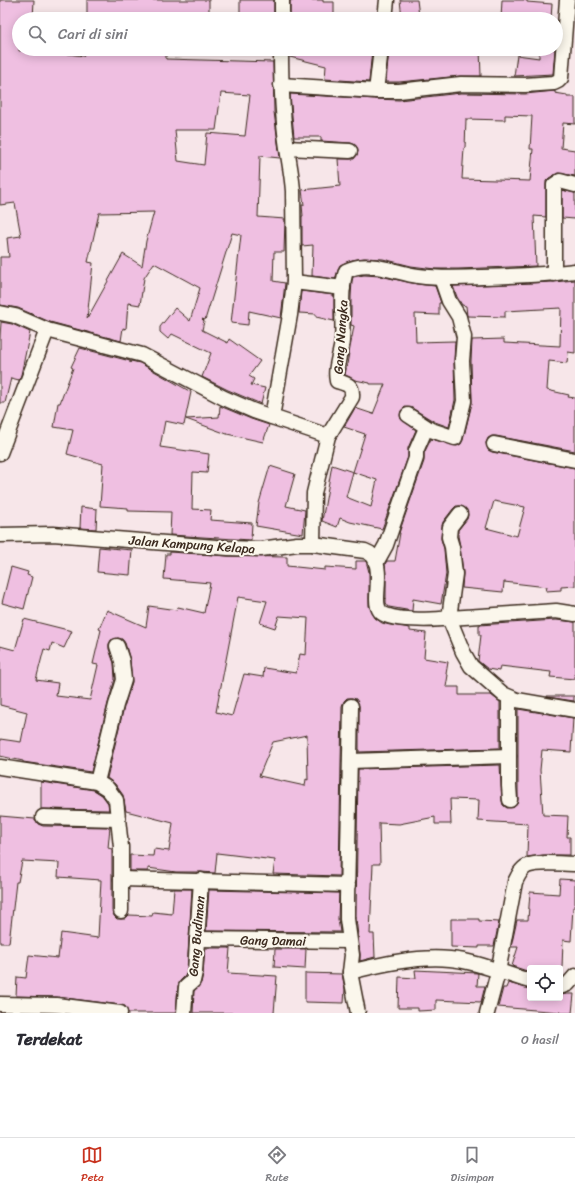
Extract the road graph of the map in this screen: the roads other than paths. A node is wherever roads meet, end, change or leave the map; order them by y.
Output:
1 (282, 0) edge
2 (387, 0) edge
3 (567, 0) edge
4 (282, 12) edge
5 (386, 12) edge
6 (563, 52) edge
7 (281, 56) edge
8 (380, 56) edge
9 (563, 56) edge
10 (281, 85) junction
11 (376, 91) junction
12 (286, 148) junction
13 (350, 151) dead end
14 (575, 185) edge
15 (575, 270) edge
16 (554, 274) junction
17 (441, 278) junction
18 (294, 282) junction
19 (343, 288) junction
20 (0, 313) edge
21 (47, 330) junction
22 (408, 415) dead end
23 (272, 417) junction
24 (426, 428) junction
25 (328, 436) junction
26 (494, 444) dead end
27 (0, 453) edge
28 (575, 460) edge
29 (460, 514) dead end
30 (0, 535) edge
31 (313, 544) junction
32 (376, 563) junction
33 (575, 614) edge
34 (449, 618) junction
35 (117, 646) dead end
36 (510, 698) junction
37 (351, 706) dead end
38 (575, 710) edge
39 (509, 756) junction
40 (350, 761) junction
41 (0, 767) edge
42 (97, 782) junction
43 (510, 800) dead end
44 (43, 816) dead end
45 (118, 819) junction
46 (575, 864) edge
47 (121, 879) junction
48 (201, 880) junction
49 (348, 885) junction
50 (121, 911) dead end
51 (197, 939) junction
52 (349, 941) junction
53 (350, 972) junction
54 (498, 972) junction
55 (575, 978) edge
56 (527, 980) edge
57 (563, 986) edge
58 (0, 1004) edge
59 (97, 1012) edge
60 (120, 1013) edge
61 (184, 1013) edge
62 (358, 1013) edge
63 (487, 1013) edge

1 - 4 street
2 - 5 street
3 - 6 street
7 - 10 street
8 - 11 street
9 - 11 street
10 - 11 street
10 - 12 street
12 - 13 street
12 - 18 street
14 - 16 street
15 - 16 street, Gang Nangka
16 - 17 street, Gang Nangka
17 - 19 street, Gang Nangka
17 - 24 street
18 - 19 street
18 - 23 street
19 - 25 street, Gang Nangka
20 - 21 street
21 - 23 street
21 - 27 street
22 - 24 street
23 - 25 street
24 - 32 street
25 - 31 street, Gang Nangka
26 - 28 street
29 - 34 street
30 - 31 street, Jalan Kampung Kelapa
31 - 32 street, Jalan Kampung Kelapa
32 - 34 street
33 - 34 street
34 - 36 street
35 - 42 street
36 - 38 street
36 - 39 street
37 - 40 street
39 - 40 street
39 - 43 street
40 - 49 street
41 - 42 street
42 - 45 street
44 - 45 street
45 - 47 street
46 - 54 street
47 - 48 street
47 - 50 street
48 - 49 street
48 - 51 street, Gang Budiman
49 - 52 street
51 - 52 street, Gang Damai
51 - 61 street, Gang Budiman
52 - 53 street
53 - 54 street
53 - 62 street
54 - 56 street
54 - 63 street
55 - 57 street
58 - 59 street
59 - 60 street

